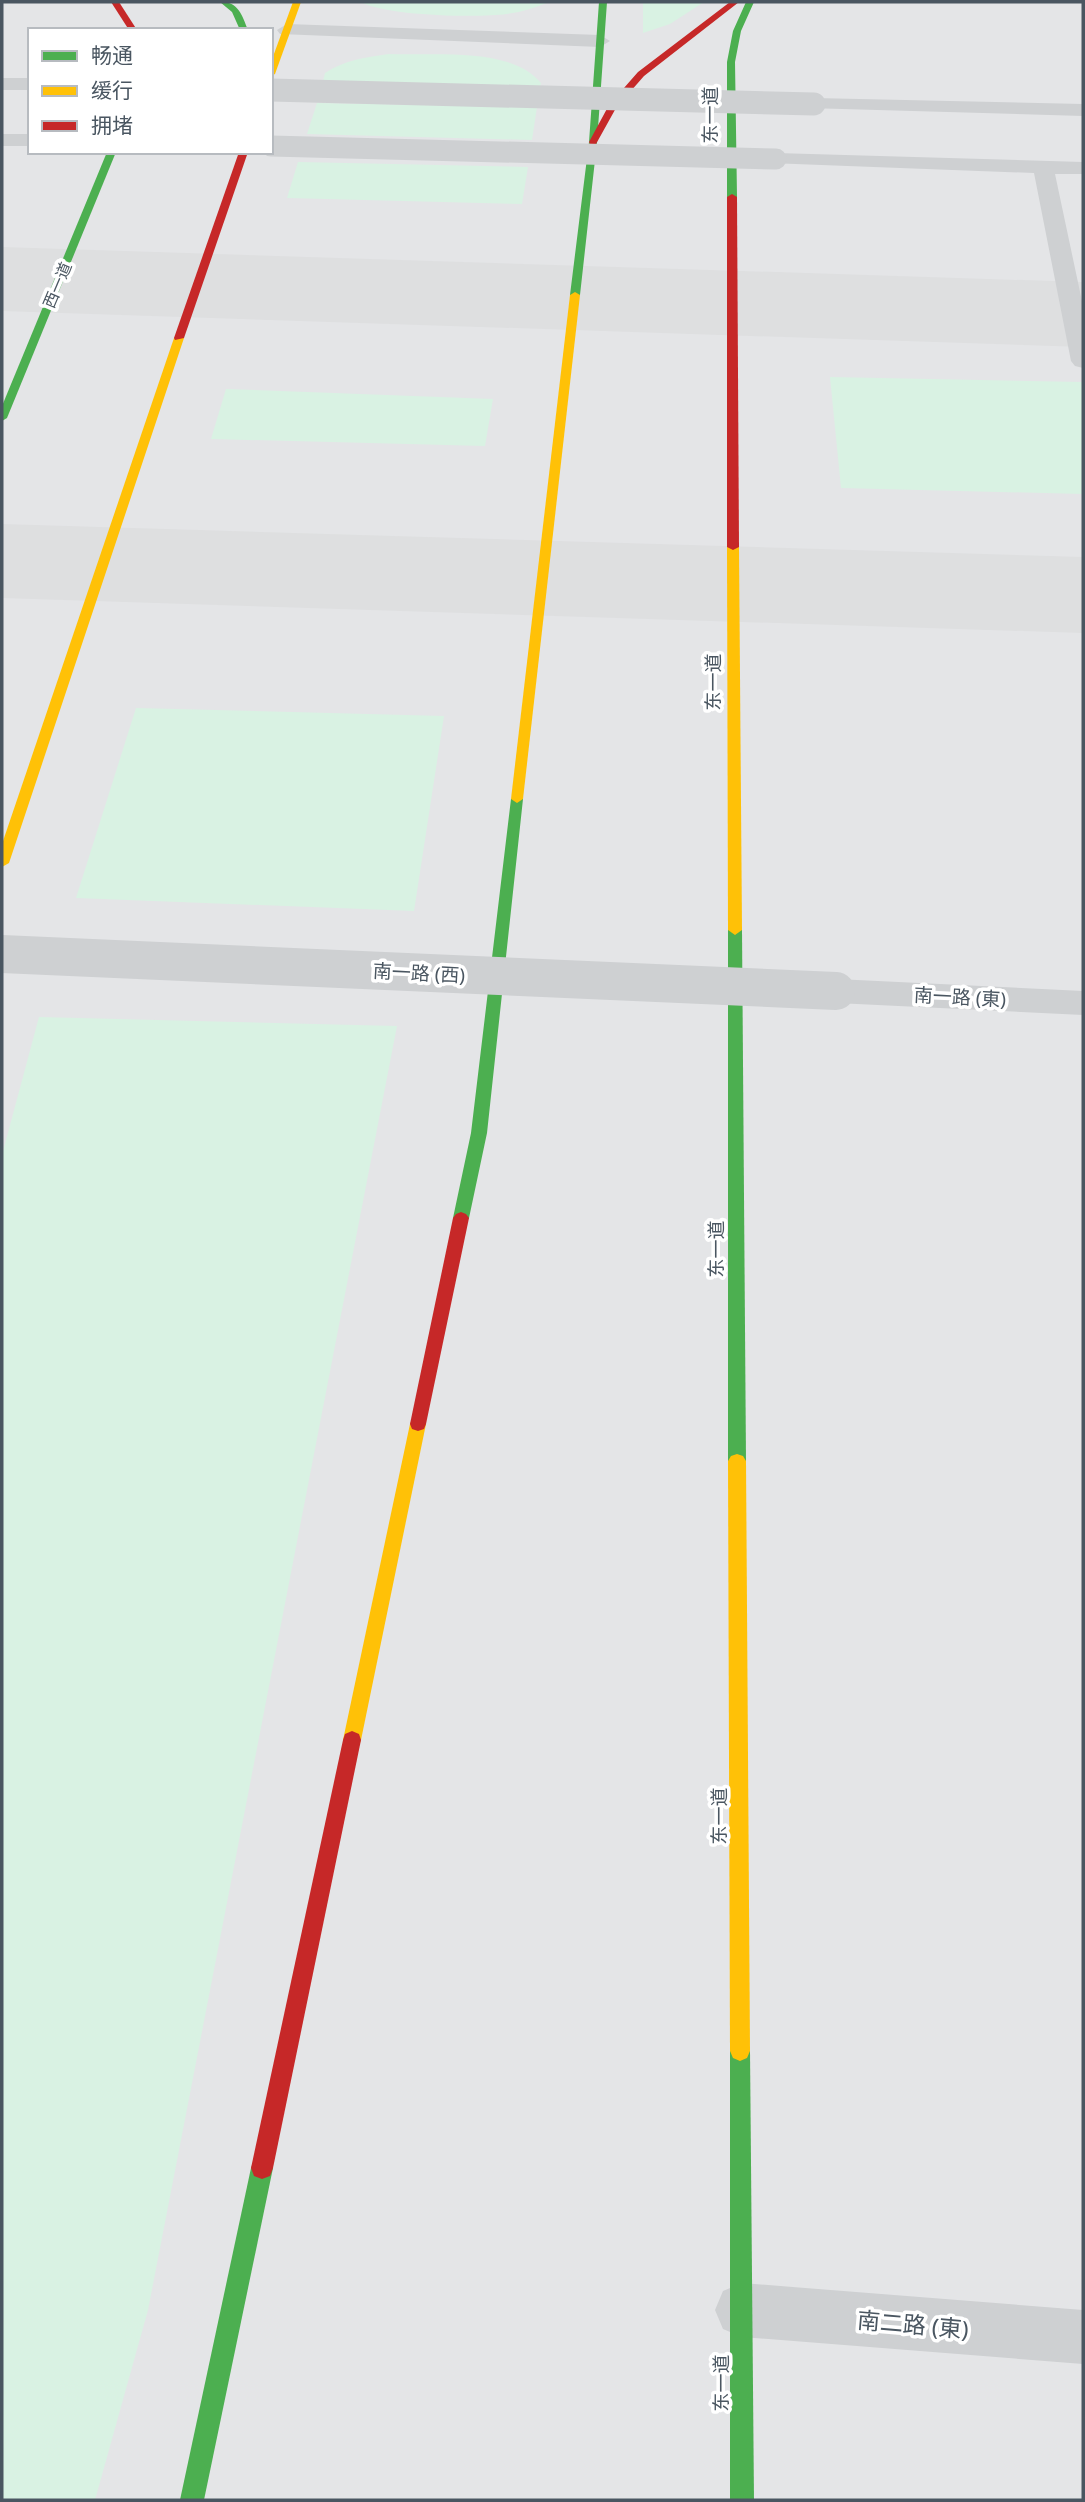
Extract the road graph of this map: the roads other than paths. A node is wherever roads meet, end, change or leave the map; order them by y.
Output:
1 (115, 2) edge
2 (224, 2) edge
3 (298, 2) edge
4 (603, 2) edge
5 (735, 2) edge
6 (750, 2) edge
7 (133, 28) edge
8 (243, 28) edge
9 (287, 30) junction
10 (600, 41) junction
11 (273, 68) edge
12 (2, 83) edge
13 (28, 85) edge
14 (273, 90) edge
15 (1083, 110) edge
16 (2, 139) edge
17 (28, 140) edge
18 (593, 142) junction
19 (273, 146) edge
20 (111, 154) edge
21 (243, 154) edge
22 (1043, 166) junction
23 (1083, 168) edge
24 (1083, 361) edge
25 (2, 418) edge
26 (2, 863) edge
27 (2, 954) edge
28 (836, 991) joint
29 (1083, 1003) edge
30 (742, 2310) junction
31 (1083, 2337) edge
32 (192, 2500) edge
33 (742, 2500) edge

1 - 7 main road
2 - 8 main road
3 - 9 main road
4 - 10 main road
5 - 18 main road
6 - 30 main road, 东一道
9 - 10 lane
9 - 11 main road
10 - 18 main road
12 - 13 street
14 - 15 street, bridge
16 - 17 lane
18 - 32 main road
19 - 22 lane, bridge
20 - 25 main road, 西一道
21 - 26 main road
22 - 23 lane
22 - 24 lane
27 - 28 street, 南一路 (西), bridge
28 - 29 street, 南一路 (東)
30 - 31 street, 南二路 (東)
30 - 33 main road, 东一道

